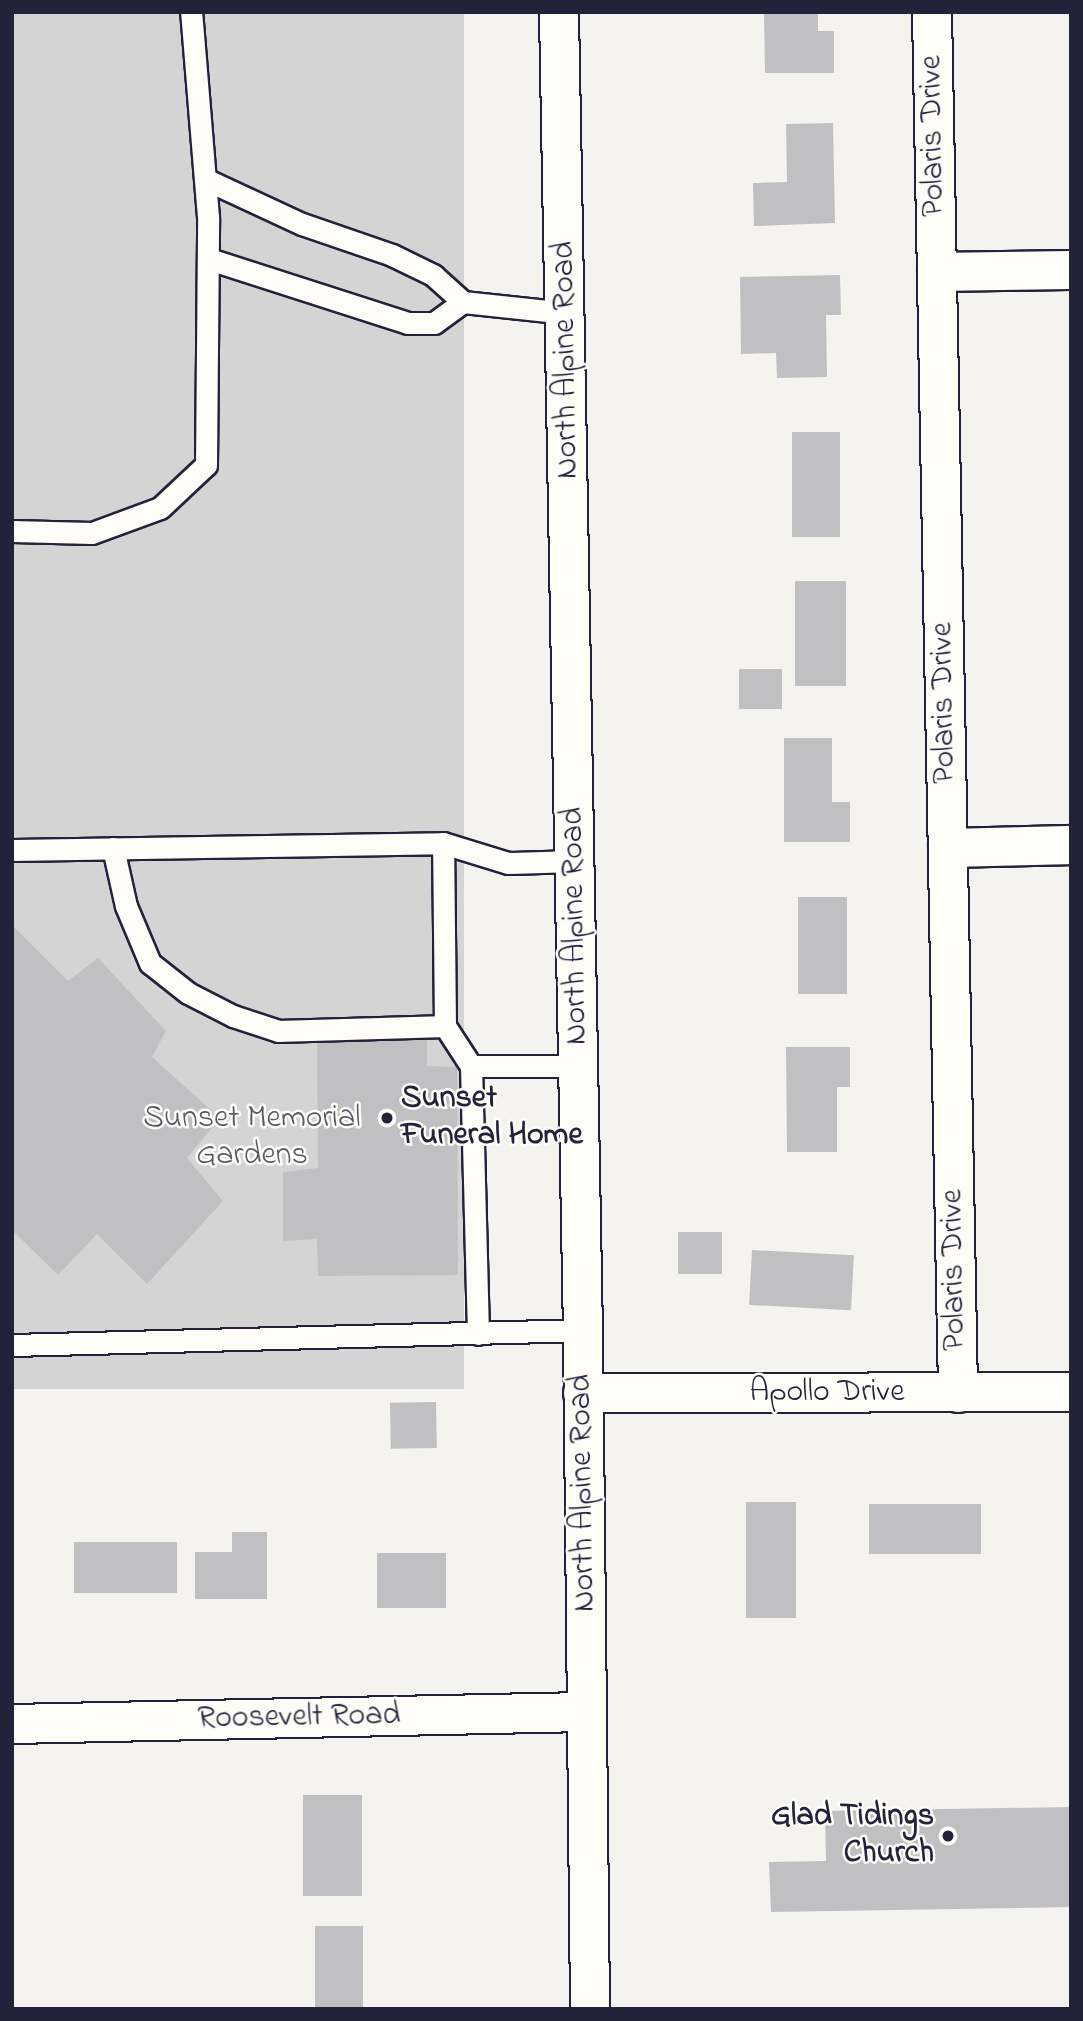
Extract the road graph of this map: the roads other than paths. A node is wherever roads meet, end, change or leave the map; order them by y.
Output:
1 (191, 12) edge
2 (559, 12) edge
3 (932, 12) edge
4 (207, 180) junction
5 (209, 259) junction
6 (1071, 270) edge
7 (937, 272) junction
8 (463, 302) junction
9 (566, 313) junction
10 (12, 531) edge
11 (443, 843) junction
12 (1071, 845) edge
13 (113, 848) junction
14 (947, 848) junction
15 (12, 850) edge
16 (575, 861) junction
17 (445, 1026) junction
18 (471, 1066) junction
19 (578, 1066) junction
20 (583, 1330) junction
21 (478, 1334) junction
22 (12, 1345) edge
23 (1071, 1392) edge
24 (583, 1393) junction
25 (958, 1393) junction
26 (586, 1712) junction
27 (12, 1724) edge
28 (590, 2009) edge

1 - 4 lane
2 - 9 street, North Alpine Road
3 - 7 street, Polaris Drive
4 - 5 lane
4 - 8 lane
5 - 8 lane
5 - 10 lane
6 - 7 street
7 - 14 street, Polaris Drive
8 - 9 lane
9 - 16 street, North Alpine Road
11 - 13 lane
11 - 16 lane
11 - 17 lane
12 - 14 street
13 - 15 lane
13 - 17 lane
14 - 25 street, Polaris Drive
16 - 19 street, North Alpine Road
17 - 18 lane
18 - 19 lane
18 - 21 lane
19 - 20 street, North Alpine Road
20 - 21 lane
20 - 24 street, North Alpine Road
21 - 22 lane
23 - 25 street, Apollo Drive
24 - 25 street, Apollo Drive
24 - 26 street, North Alpine Road
26 - 27 street, Roosevelt Road
26 - 28 street, North Alpine Road

